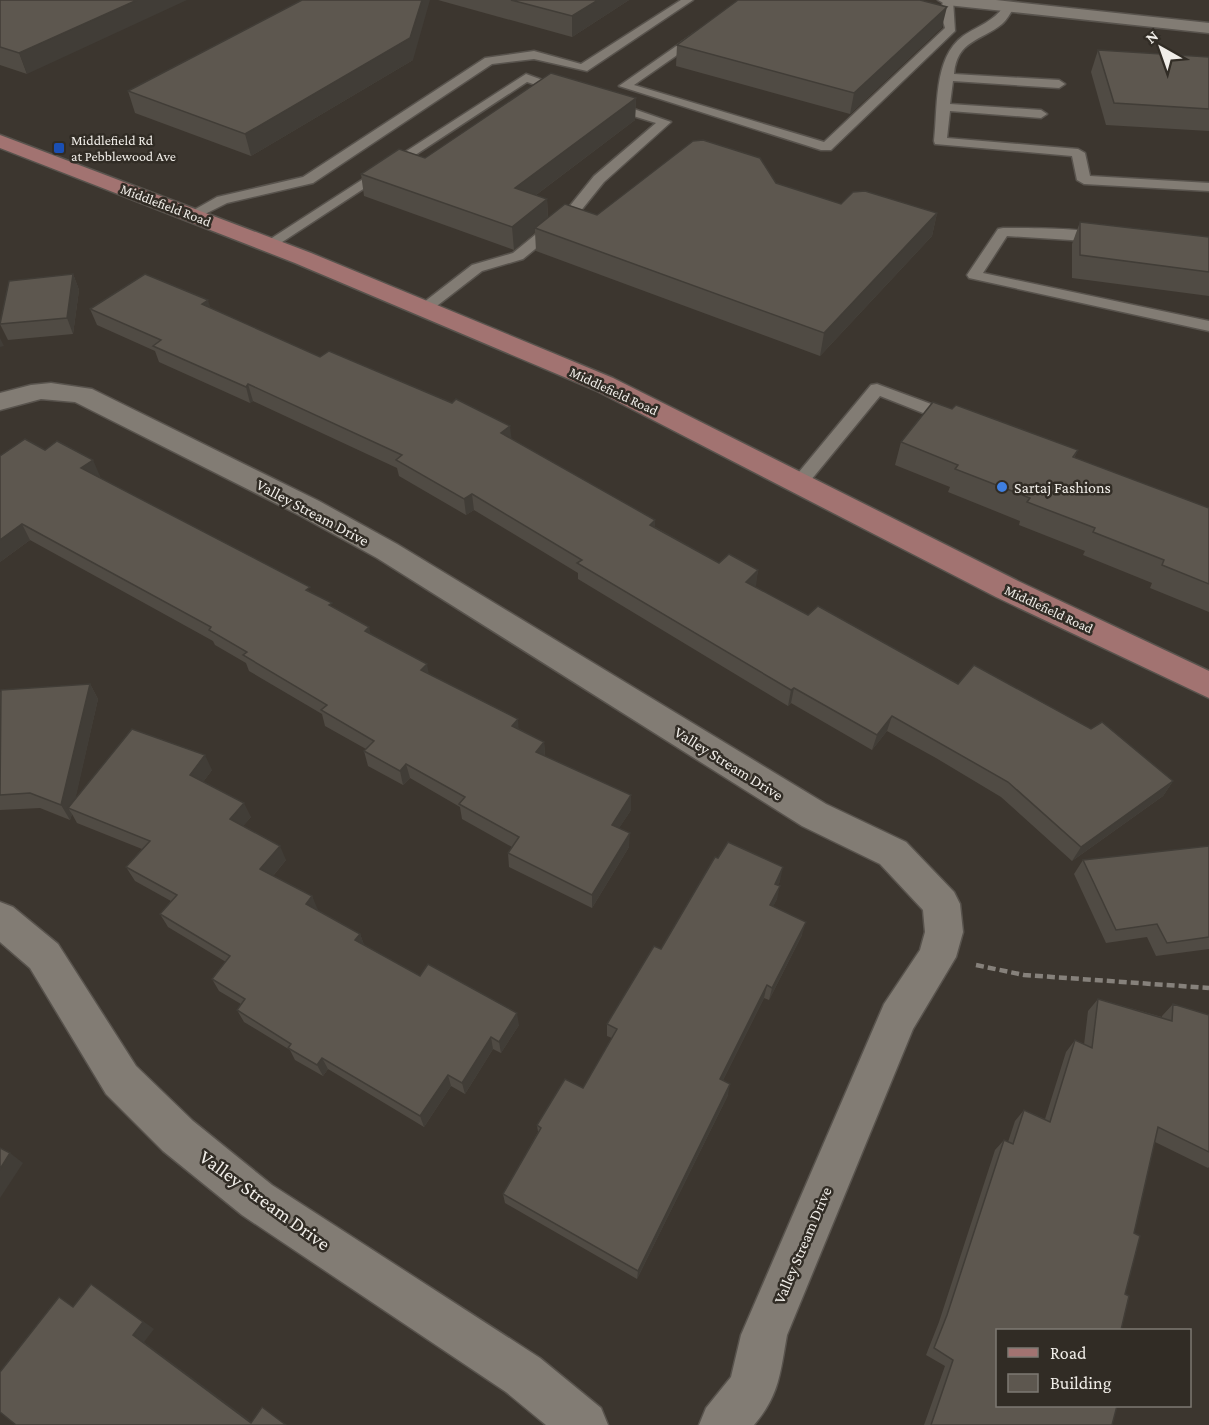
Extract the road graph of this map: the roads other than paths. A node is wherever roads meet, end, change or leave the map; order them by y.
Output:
1 (688, 0) edge
2 (948, 0) edge
3 (1008, 8) junction
4 (711, 26) edge
5 (1209, 28) edge
6 (947, 77) junction
7 (1059, 84) dead end
8 (944, 108) junction
9 (1041, 114) dead end
10 (0, 141) edge
11 (1209, 187) edge
12 (192, 215) junction
13 (1116, 240) edge
14 (268, 245) junction
15 (424, 309) junction
16 (1209, 326) edge
17 (0, 402) edge
18 (963, 423) edge
19 (800, 482) junction
20 (1209, 685) edge
21 (0, 919) edge
22 (584, 1425) edge
23 (723, 1425) edge

1 - 12 lane
2 - 3 street
2 - 4 lane
3 - 5 street
3 - 6 lane
6 - 7 lane
6 - 8 lane
8 - 9 lane
8 - 11 lane
10 - 12 main road, Middlefield Road
12 - 14 main road, Middlefield Road
13 - 16 lane
14 - 15 main road, Middlefield Road
14 - 15 lane
15 - 19 main road, Middlefield Road
17 - 23 street, Valley Stream Drive
18 - 19 lane
19 - 20 main road, Middlefield Road
21 - 22 street, Valley Stream Drive

